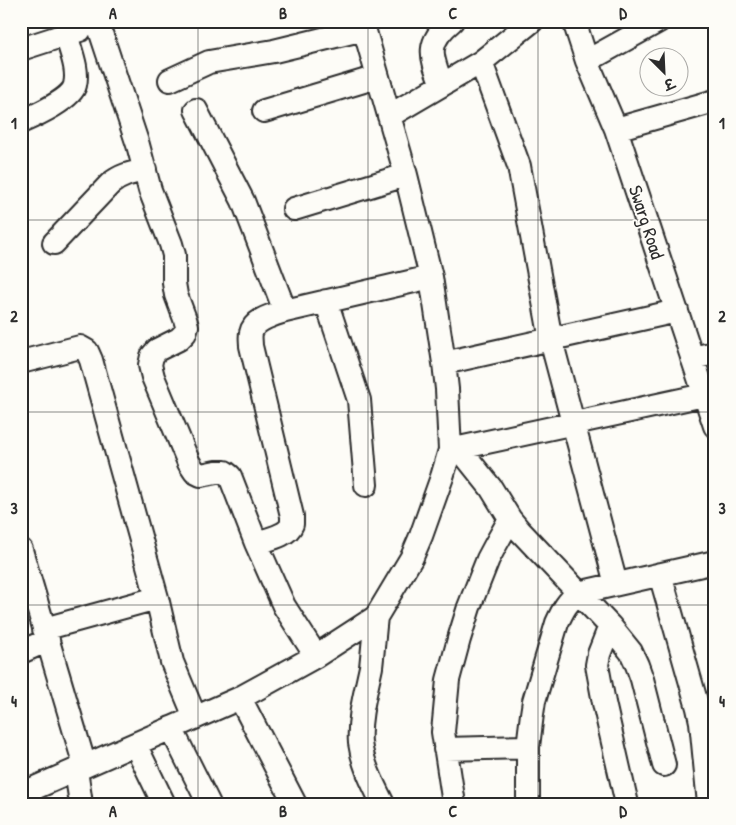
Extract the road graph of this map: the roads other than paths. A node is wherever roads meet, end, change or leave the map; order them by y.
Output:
1 (452, 21) edge
2 (532, 21) edge
3 (574, 21) edge
4 (659, 21) edge
5 (103, 23) edge
6 (363, 25) edge
7 (61, 31) edge
8 (23, 43) edge
9 (587, 61) junction
10 (481, 62) junction
11 (377, 76) junction
12 (170, 80) dead end
13 (442, 85) junction
14 (715, 101) edge
15 (196, 110) dead end
16 (264, 111) dead end
17 (389, 116) junction
18 (21, 122) edge
19 (616, 129) junction
20 (145, 170) junction
21 (406, 175) junction
22 (294, 209) dead end
23 (54, 243) dead end
24 (431, 277) junction
25 (326, 302) junction
26 (285, 311) junction
27 (677, 311) junction
28 (551, 340) junction
29 (715, 353) edge
30 (692, 358) junction
31 (21, 362) edge
32 (444, 363) junction
33 (704, 395) junction
34 (574, 423) junction
35 (715, 426) edge
36 (454, 449) junction
37 (366, 485) dead end
38 (510, 519) junction
39 (256, 543) junction
40 (21, 550) edge
41 (715, 562) edge
42 (660, 574) junction
43 (616, 584) junction
44 (578, 593) junction
45 (157, 598) junction
46 (376, 617) junction
47 (610, 626) junction
48 (46, 634) junction
49 (21, 652) edge
50 (316, 656) junction
51 (240, 698) junction
52 (706, 705) edge
53 (195, 717) junction
54 (171, 728) junction
55 (135, 744) junction
56 (528, 747) junction
57 (445, 749) junction
58 (664, 764) dead end
59 (80, 768) junction
60 (21, 794) edge
61 (81, 804) edge
62 (164, 804) edge
63 (209, 804) edge
64 (295, 804) edge
65 (383, 804) edge
66 (454, 804) edge
67 (528, 804) edge
68 (627, 804) edge
69 (709, 804) edge

1 - 13 street
2 - 10 street
3 - 9 street, Swarg Road
4 - 9 street
5 - 7 street
5 - 20 street
6 - 11 street
6 - 12 street
7 - 8 street
7 - 18 street
9 - 19 street, Swarg Road
10 - 13 street
10 - 28 street
11 - 16 street
11 - 17 street
13 - 17 street
14 - 19 street
15 - 26 street
17 - 21 street
19 - 27 street, Swarg Road
20 - 23 street
20 - 39 street
21 - 22 street
21 - 24 street
24 - 25 street
24 - 32 street
25 - 26 street
25 - 37 street
26 - 39 street
27 - 28 street
27 - 30 street, Swarg Road
28 - 32 street
28 - 34 street
29 - 30 street
30 - 33 street, Swarg Road
31 - 45 street
32 - 36 street
33 - 34 street
33 - 35 street, Swarg Road
34 - 36 street
34 - 43 street
36 - 38 street
36 - 46 street
38 - 44 street
38 - 57 street
39 - 50 street
40 - 48 street
41 - 42 street
42 - 43 street
42 - 52 street
43 - 44 street
44 - 47 street
44 - 56 street
45 - 48 street
45 - 53 street
46 - 50 street
46 - 65 street
47 - 58 street
47 - 68 street
48 - 49 street
48 - 59 street
50 - 51 street
51 - 53 street
51 - 64 street
52 - 69 street
53 - 54 street
54 - 55 street
54 - 63 street
55 - 59 street
55 - 62 street
56 - 57 street
56 - 67 street
57 - 66 street
59 - 60 street
59 - 61 street

